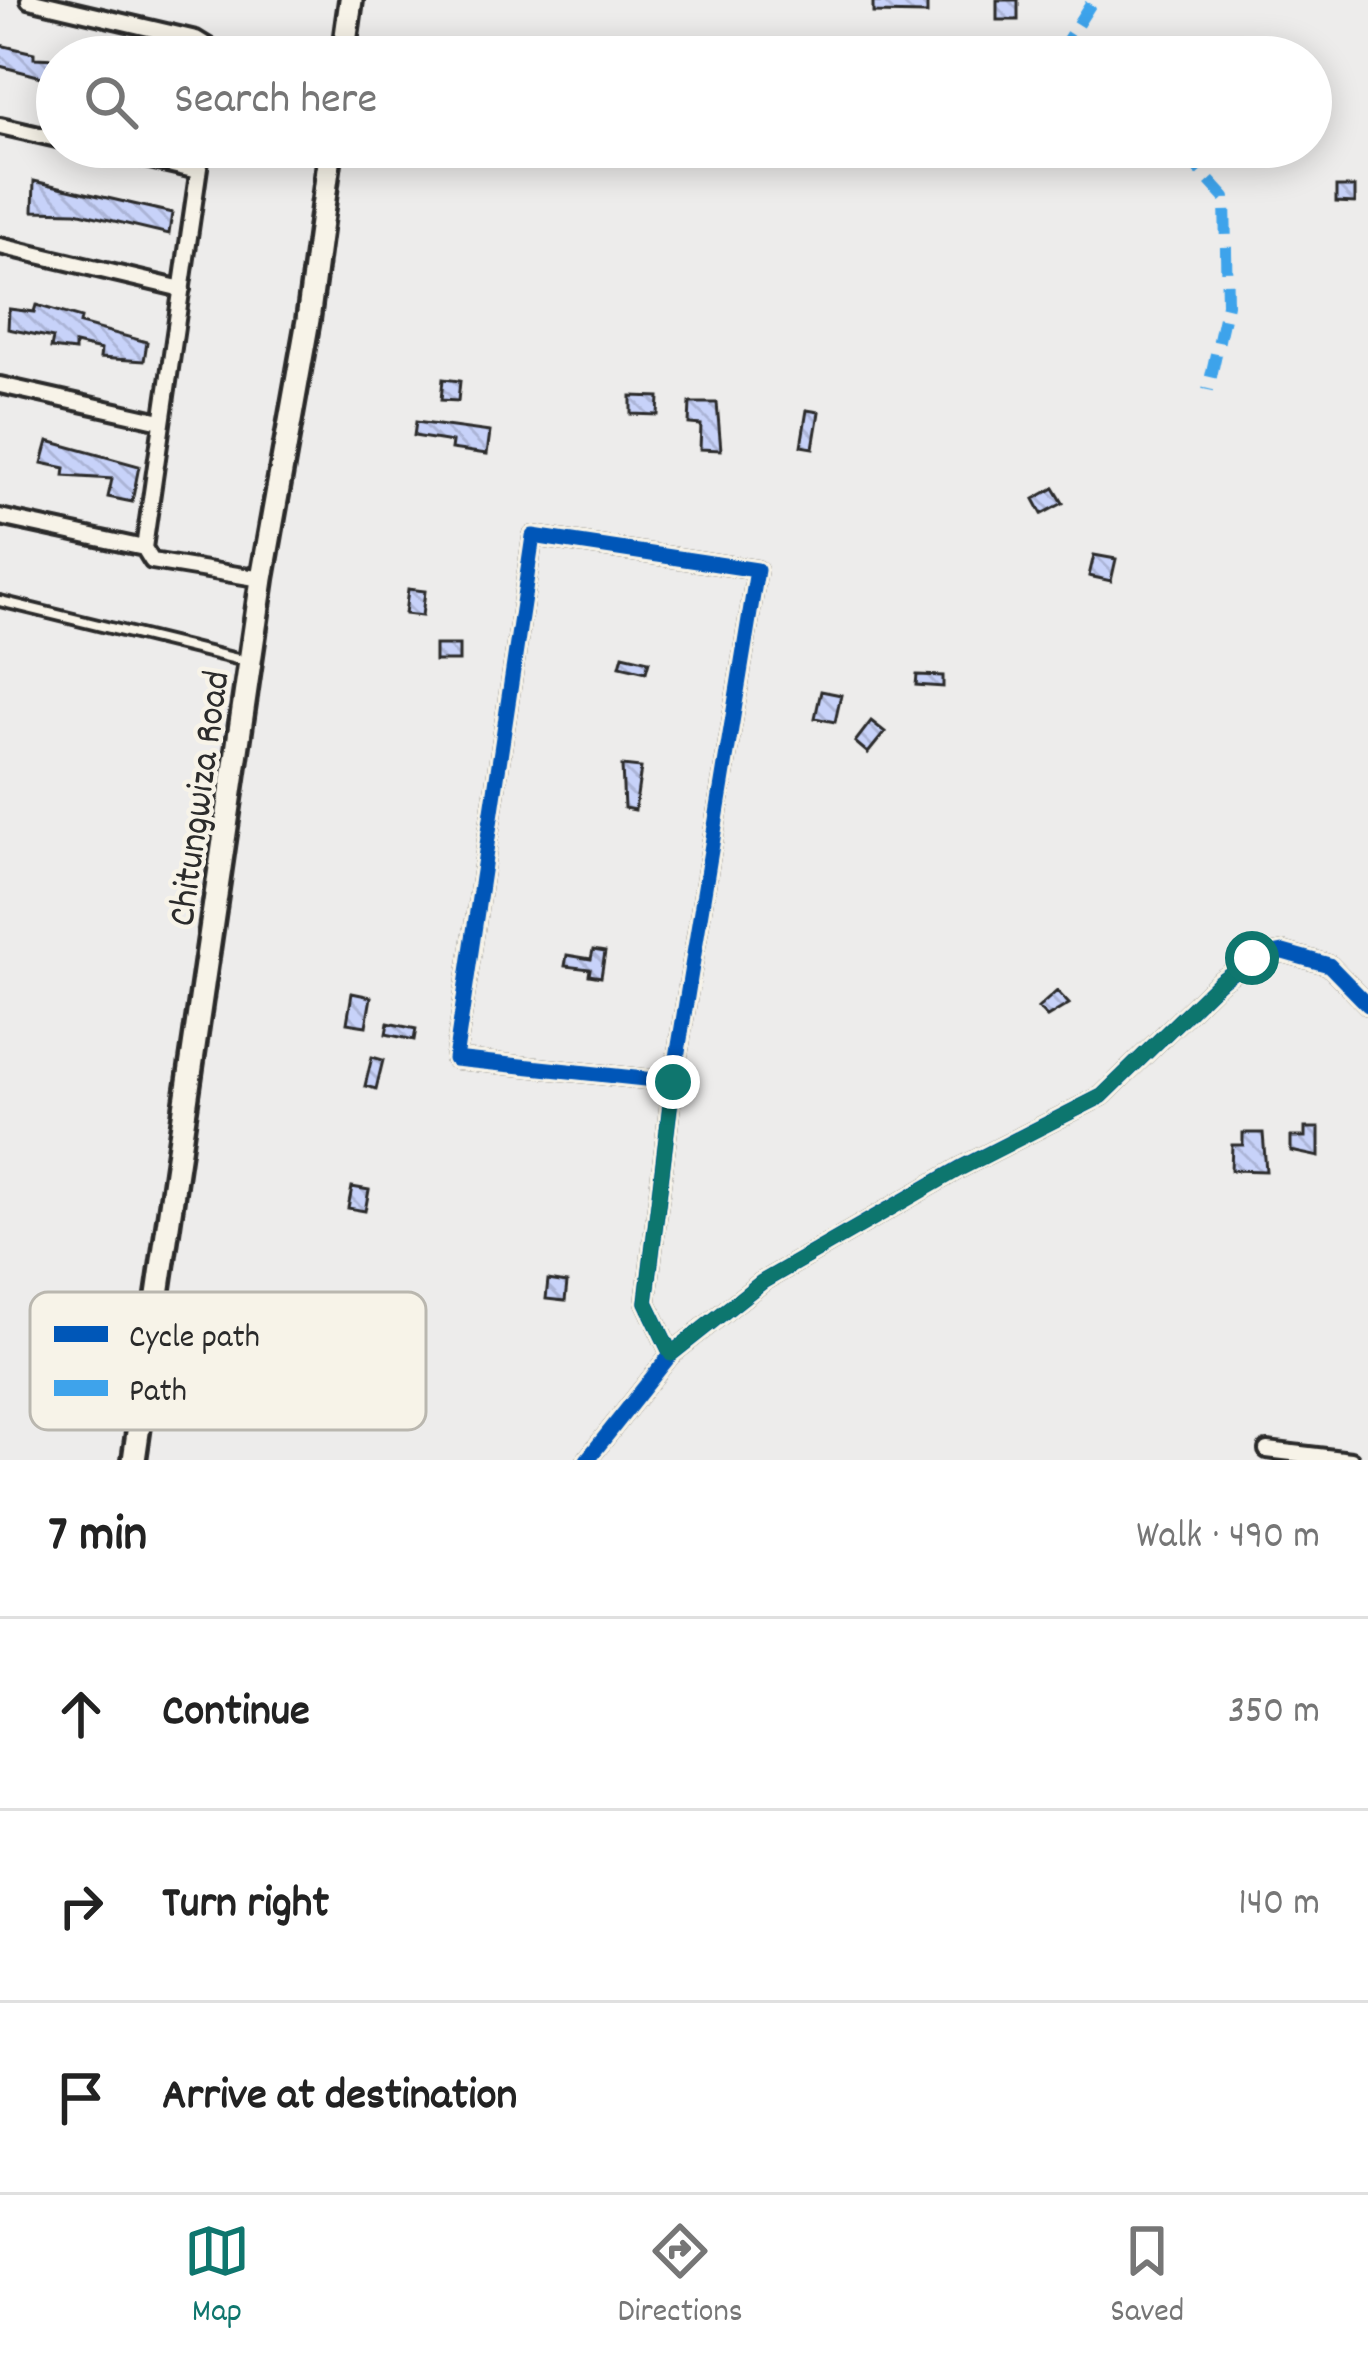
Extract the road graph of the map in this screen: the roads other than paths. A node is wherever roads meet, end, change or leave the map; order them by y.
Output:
1 (29, 0) edge
2 (351, 0) edge
3 (183, 36) edge
4 (346, 36) edge
5 (0, 126) edge
6 (36, 134) edge
7 (185, 168) edge
8 (198, 168) edge
9 (328, 168) edge
10 (198, 171) junction
11 (0, 246) edge
12 (182, 289) junction
13 (0, 385) edge
14 (161, 421) junction
15 (0, 517) edge
16 (143, 548) junction
17 (262, 579) junction
18 (0, 601) edge
19 (252, 662) junction
20 (1368, 1005) edge
21 (673, 1082) junction
22 (159, 1292) edge
23 (671, 1354) junction
24 (138, 1430) edge
25 (1267, 1450) dead end
26 (134, 1460) edge
27 (587, 1460) edge
28 (1351, 1460) edge

1 - 3 street
2 - 4 main road
5 - 6 street
7 - 10 street
8 - 10 street
9 - 17 main road, Chitungwiza Road
10 - 12 street
11 - 12 street
12 - 14 street
13 - 14 street
14 - 16 street
15 - 16 street
16 - 17 street
17 - 19 main road, Chitungwiza Road
18 - 19 lane
19 - 22 main road, Chitungwiza Road
20 - 23 street
21 - 21 street
21 - 23 street
23 - 27 street
24 - 26 main road, Chitungwiza Road
25 - 28 street

